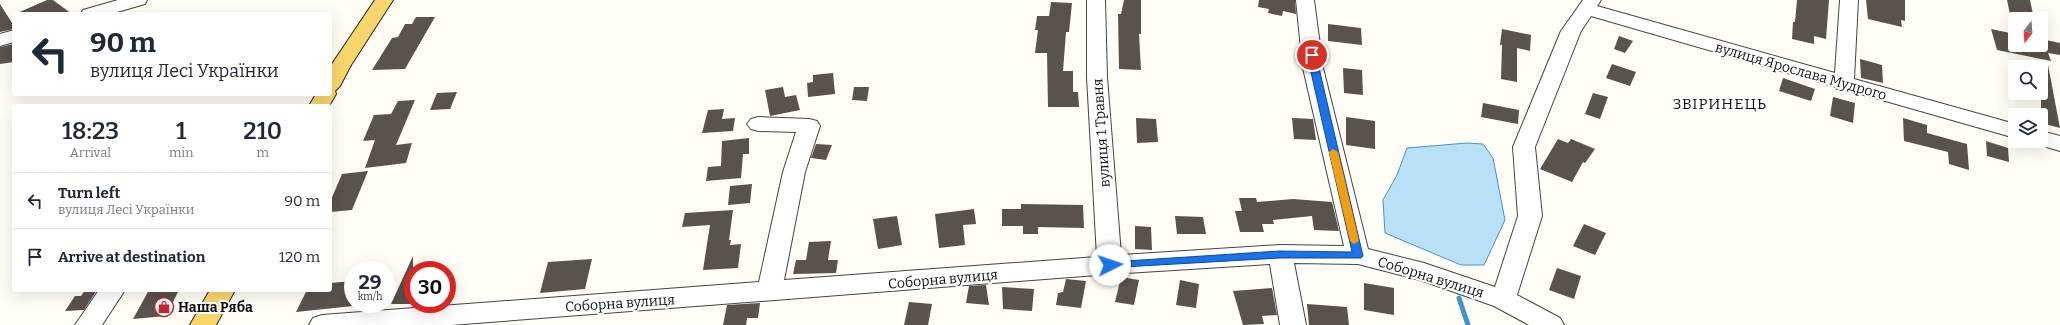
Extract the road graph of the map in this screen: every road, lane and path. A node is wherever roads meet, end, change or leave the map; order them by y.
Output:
1 (138, 0) edge
2 (384, 0) edge
3 (1096, 0) edge
4 (1305, 0) edge
5 (1849, 0) edge
6 (1589, 5) edge
7 (97, 12) edge
8 (12, 37) edge
9 (0, 40) edge
10 (332, 82) edge
11 (1844, 84) junction
12 (758, 124) dead end
13 (2008, 129) edge
14 (2048, 140) edge
15 (2060, 144) edge
16 (1280, 254) junction
17 (1358, 256) junction
18 (1110, 265) junction
19 (112, 292) edge
20 (221, 292) edge
21 (769, 292) junction
22 (1503, 299) junction
23 (88, 325) edge
24 (203, 325) edge
25 (322, 325) edge
26 (1293, 325) edge
27 (1551, 325) edge

1 - 7 street
2 - 10 main road
3 - 18 street, вулиця 1 Травня
4 - 17 street
5 - 11 street
6 - 11 street, вулиця Ярослава Мудрого
6 - 22 street
8 - 9 street
11 - 13 street, вулиця Ярослава Мудрого
12 - 21 street
14 - 15 street
16 - 17 street, Соборна вулиця
16 - 18 street, Соборна вулиця
16 - 26 street
17 - 22 street, Соборна вулиця
18 - 21 street, Соборна вулиця
19 - 23 street
20 - 24 main road
21 - 25 street, Соборна вулиця
22 - 27 street, Соборна вулиця

